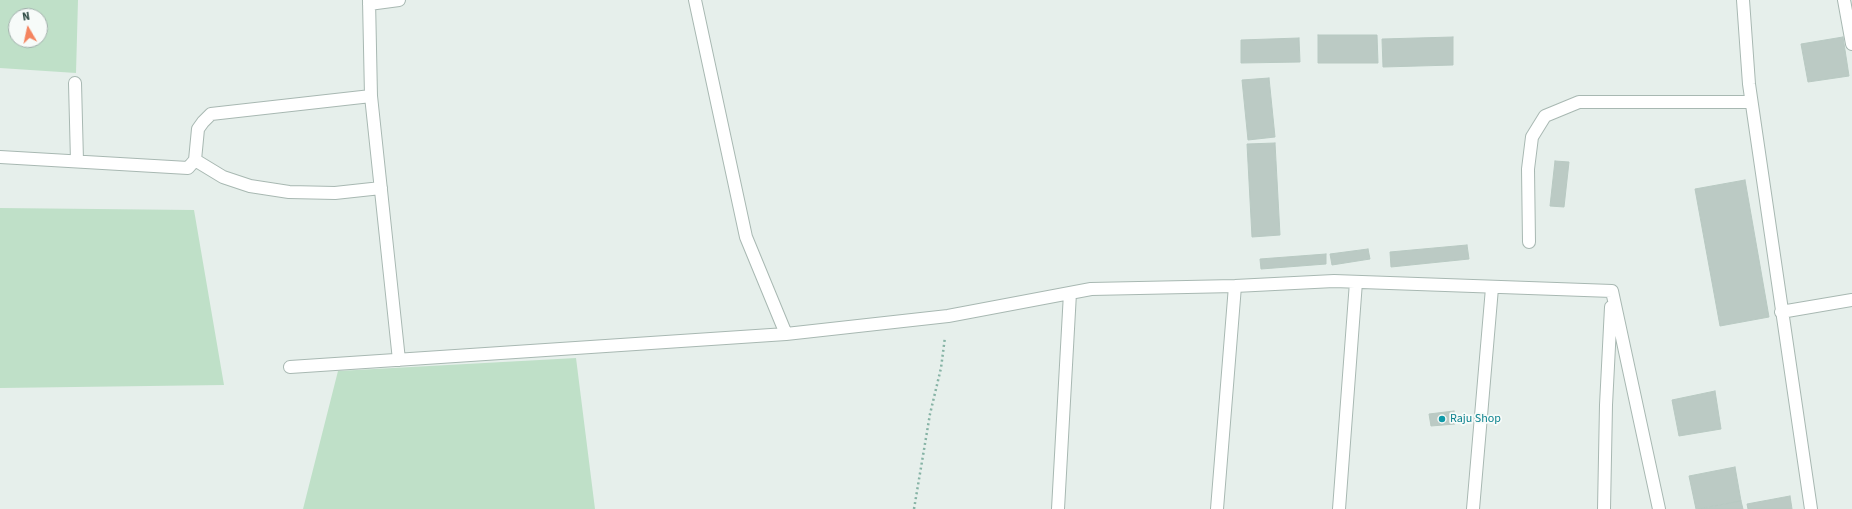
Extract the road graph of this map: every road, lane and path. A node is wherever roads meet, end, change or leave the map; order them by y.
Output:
1 (399, 0) edge
2 (695, 0) edge
3 (1742, 0) edge
4 (1844, 0) edge
5 (369, 2) edge
6 (1852, 44) edge
7 (75, 83) dead end
8 (371, 96) junction
9 (1751, 102) junction
10 (0, 157) edge
11 (195, 160) junction
12 (77, 161) junction
13 (381, 188) junction
14 (1529, 242) dead end
15 (1356, 282) junction
16 (1235, 286) junction
17 (1492, 288) junction
18 (1612, 292) junction
19 (1070, 293) junction
20 (1852, 300) edge
21 (1781, 312) junction
22 (948, 316) junction
23 (786, 334) junction
24 (399, 360) junction
25 (290, 367) dead end
26 (914, 509) edge
27 (1058, 509) edge
28 (1217, 509) edge
29 (1339, 509) edge
30 (1473, 509) edge
31 (1604, 509) edge
32 (1659, 509) edge
33 (1811, 509) edge

1 - 5 street
2 - 23 street
3 - 9 street
4 - 6 street
5 - 8 street
7 - 12 street
8 - 11 street
8 - 13 street
9 - 14 street
9 - 21 street
10 - 12 street
11 - 12 street
11 - 13 street
13 - 24 street
15 - 16 street
15 - 17 street
15 - 29 street
16 - 19 street
16 - 28 street
17 - 18 street
17 - 30 street
18 - 31 street
18 - 32 street
19 - 22 street
19 - 27 street
20 - 21 street
21 - 33 street
22 - 23 street
22 - 26 path
23 - 24 street
24 - 25 street

